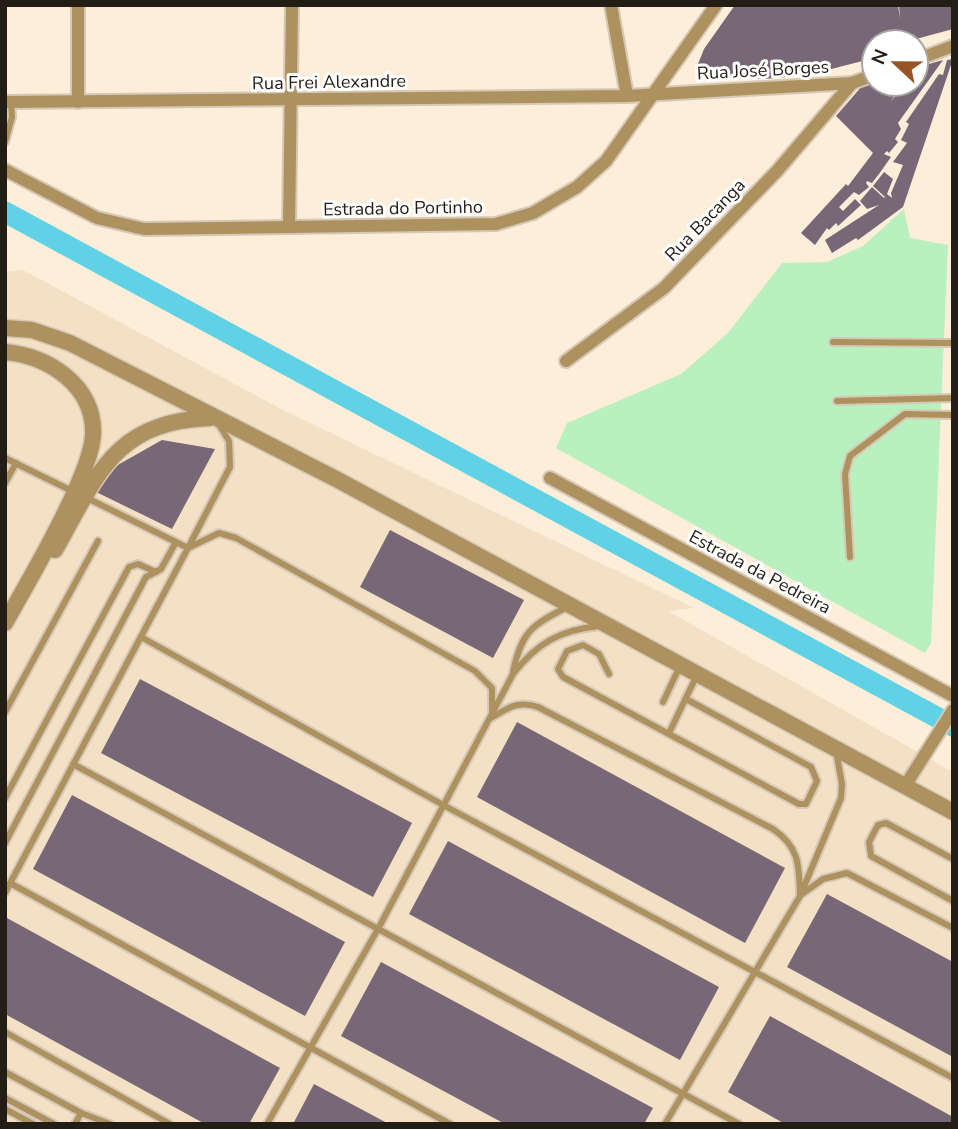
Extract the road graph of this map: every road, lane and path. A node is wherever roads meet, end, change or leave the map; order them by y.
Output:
1 (78, 5) edge
2 (292, 5) edge
3 (611, 5) edge
4 (716, 5) edge
5 (953, 47) edge
6 (930, 55) edge
7 (860, 80) edge
8 (852, 83) junction
9 (653, 93) junction
10 (627, 96) junction
11 (292, 100) junction
12 (8, 102) edge
13 (78, 102) junction
14 (5, 142) edge
15 (5, 170) edge
16 (289, 227) junction
17 (5, 328) edge
18 (833, 342) dead end
19 (953, 343) edge
20 (5, 352) edge
21 (566, 361) dead end
22 (953, 398) edge
23 (837, 401) dead end
24 (953, 415) edge
25 (214, 418) junction
26 (5, 458) edge
27 (16, 463) junction
28 (550, 478) dead end
29 (5, 483) edge
30 (79, 494) junction
31 (98, 541) dead end
32 (176, 542) junction
33 (188, 548) junction
34 (849, 557) dead end
35 (156, 572) junction
36 (568, 607) junction
37 (5, 623) edge
38 (605, 626) junction
39 (141, 637) junction
40 (680, 666) junction
41 (513, 674) junction
42 (609, 674) dead end
43 (697, 675) junction
44 (953, 696) edge
45 (686, 699) junction
46 (663, 702) dead end
47 (5, 712) edge
48 (951, 712) edge
49 (490, 718) junction
50 (669, 733) junction
51 (836, 747) junction
52 (73, 764) junction
53 (905, 786) junction
54 (5, 798) edge
55 (445, 806) junction
56 (953, 812) edge
57 (5, 843) edge
58 (953, 859) edge
59 (10, 883) junction
60 (5, 893) edge
61 (800, 895) junction
62 (953, 901) edge
63 (953, 928) edge
64 (378, 929) junction
65 (754, 971) junction
66 (5, 1032) edge
67 (308, 1048) junction
68 (5, 1072) edge
69 (953, 1078) edge
70 (682, 1093) junction
71 (5, 1098) edge
72 (5, 1109) edge
73 (81, 1113) junction
74 (33, 1124) edge
75 (54, 1124) edge
76 (75, 1124) edge
77 (110, 1124) edge
78 (170, 1124) edge
79 (267, 1124) edge
80 (450, 1124) edge
81 (665, 1124) edge
82 (739, 1124) edge

1 - 13 street
2 - 11 street
3 - 10 street
4 - 9 street, Estrada do Portinho
5 - 6 street
7 - 8 street, Rua José Borges
8 - 9 street, Rua José Borges
8 - 21 street, Rua Bacanga
9 - 10 street, Rua Frei Alexandre
9 - 16 street, Estrada do Portinho
10 - 11 street, Rua Frei Alexandre
11 - 13 street, Rua Frei Alexandre
11 - 16 street
12 - 13 street, Rua Frei Alexandre
12 - 14 lane
15 - 16 street, Estrada do Portinho
17 - 25 street
18 - 19 lane
20 - 30 street
22 - 23 lane
24 - 34 lane
25 - 30 street
25 - 33 lane
25 - 36 street
26 - 27 lane
27 - 29 lane
27 - 30 lane
28 - 44 street, Estrada da Pedreira
30 - 32 lane
30 - 37 street
31 - 47 lane
32 - 33 lane
32 - 35 lane
33 - 39 lane
33 - 49 lane
35 - 54 lane
35 - 57 lane
36 - 38 street
36 - 41 lane
38 - 40 street
38 - 41 lane
39 - 52 lane
39 - 55 lane
40 - 43 street
40 - 46 lane
41 - 49 lane
42 - 50 lane
43 - 45 lane
43 - 51 street
45 - 50 lane
45 - 50 lane
48 - 53 street
49 - 55 lane
49 - 61 lane
51 - 53 street
51 - 61 lane
52 - 59 lane
52 - 64 lane
53 - 56 street
55 - 64 lane
55 - 65 lane
58 - 62 lane
59 - 60 lane
59 - 67 lane
61 - 63 lane
61 - 65 lane
64 - 67 lane
64 - 70 lane
65 - 69 lane
65 - 70 lane
66 - 78 lane
67 - 79 lane
67 - 80 lane
68 - 73 lane
70 - 81 lane
70 - 82 lane
71 - 75 lane
72 - 74 lane
73 - 76 lane
73 - 77 lane

